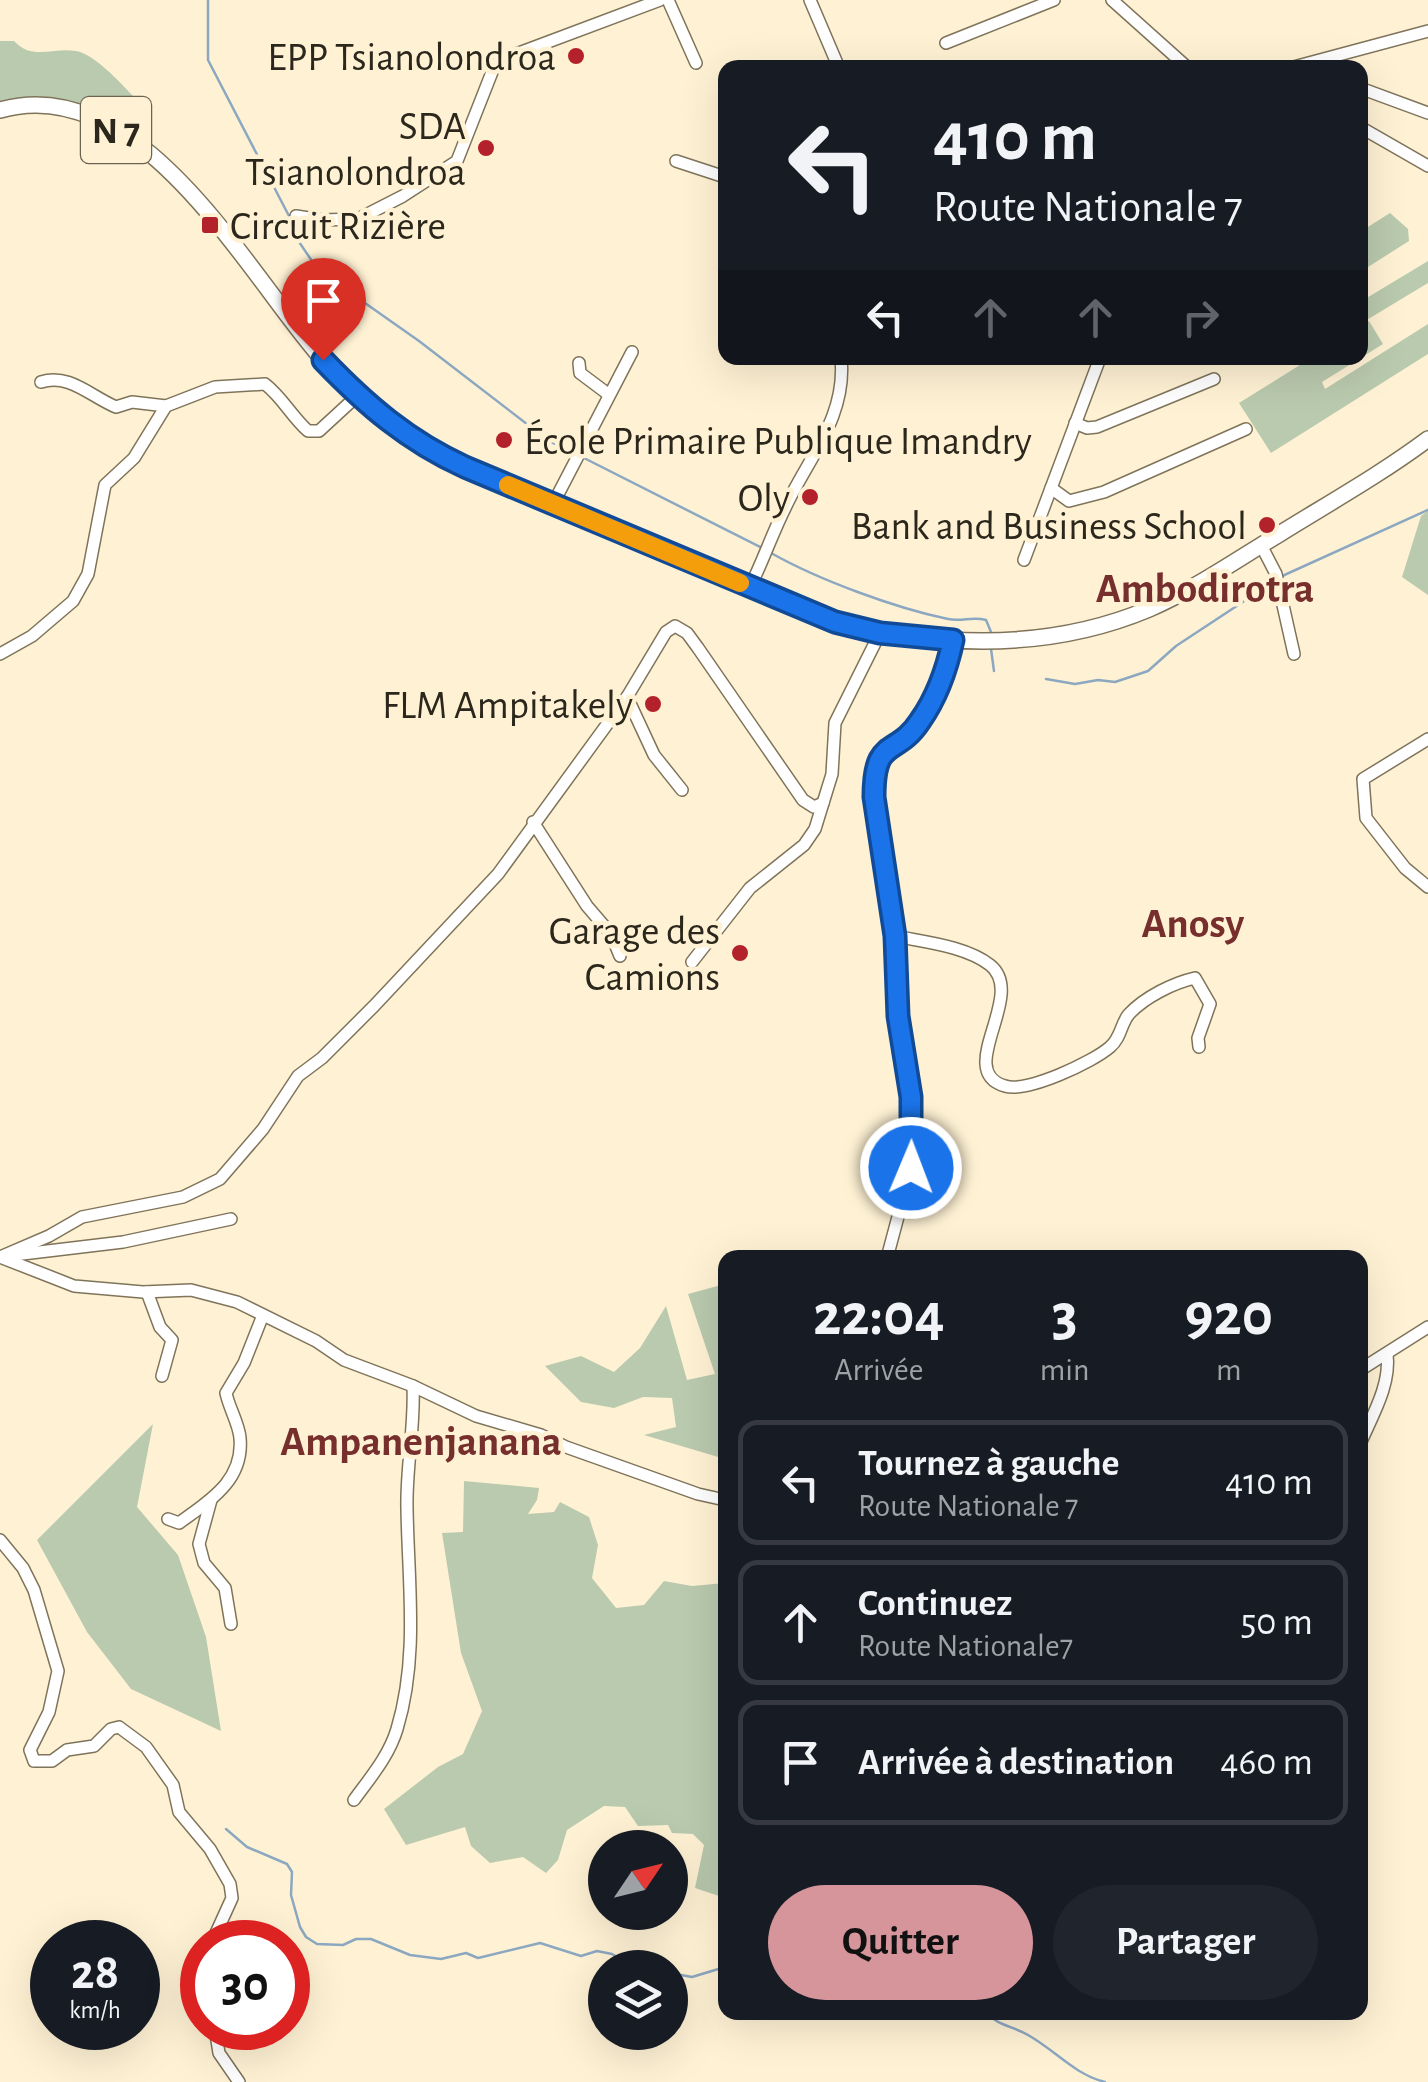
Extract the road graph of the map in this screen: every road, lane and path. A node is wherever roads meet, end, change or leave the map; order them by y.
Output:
1 (660, 0) edge
2 (668, 0) edge
3 (810, 0) edge
4 (1054, 0) edge
5 (1112, 0) edge
6 (1428, 30) edge
7 (946, 42) dead end
8 (836, 60) edge
9 (1179, 60) edge
10 (1321, 60) edge
11 (696, 63) dead end
12 (1368, 91) edge
13 (0, 110) edge
14 (1428, 113) edge
15 (1368, 132) edge
16 (676, 161) dead end
17 (1428, 166) edge
18 (718, 174) edge
19 (296, 216) dead end
20 (632, 352) dead end
21 (579, 363) dead end
22 (842, 365) edge
23 (1097, 365) edge
24 (1214, 379) dead end
25 (41, 382) dead end
26 (608, 394) junction
27 (356, 396) junction
28 (166, 406) junction
29 (1075, 423) junction
30 (1246, 429) dead end
31 (1427, 440) edge
32 (1051, 488) junction
33 (553, 504) junction
34 (1261, 545) junction
35 (1024, 560) dead end
36 (750, 587) junction
37 (880, 633) junction
38 (953, 640) junction
39 (0, 654) edge
40 (1294, 654) dead end
41 (627, 698) junction
42 (1428, 738) edge
43 (682, 790) dead end
44 (823, 803) junction
45 (532, 822) junction
46 (1428, 887) edge
47 (895, 936) junction
48 (620, 956) dead end
49 (692, 962) dead end
50 (1198, 1048) dead end
51 (231, 1219) dead end
52 (889, 1250) edge
53 (0, 1257) edge
54 (148, 1292) junction
55 (263, 1315) junction
56 (1428, 1328) edge
57 (1387, 1354) junction
58 (1368, 1365) edge
59 (162, 1376) dead end
60 (413, 1386) junction
61 (1368, 1425) edge
62 (718, 1498) edge
63 (211, 1500) junction
64 (168, 1519) dead end
65 (0, 1540) edge
66 (231, 1624) dead end
67 (354, 1800) dead end
68 (222, 1920) edge
69 (219, 2050) edge
70 (239, 2082) edge

1 - 19 street
2 - 11 street
3 - 8 street
4 - 7 street
5 - 9 street
6 - 10 street
12 - 14 street
13 - 27 main road, N 7
15 - 17 street
16 - 18 street
20 - 26 street
21 - 26 street
22 - 36 street
23 - 29 street
24 - 29 street
25 - 28 street
26 - 33 street
27 - 28 street
27 - 33 main road, N 7
28 - 39 street
29 - 32 street
30 - 32 street
31 - 34 main road, N 7
32 - 35 street
33 - 36 main road, N 7
34 - 38 main road, N 7
34 - 40 street
36 - 37 main road, N 7
37 - 38 main road, N 7
37 - 44 street
38 - 47 street
41 - 43 street
41 - 44 street
41 - 45 street
42 - 46 street
44 - 49 street
45 - 48 street
45 - 53 street
47 - 50 street
47 - 52 street
51 - 53 street
53 - 54 street
54 - 55 street
54 - 59 street
55 - 60 street
55 - 63 street
56 - 57 street
57 - 58 street
57 - 61 street
60 - 62 street
60 - 67 street
63 - 64 street
63 - 66 street
65 - 68 street
69 - 70 street

